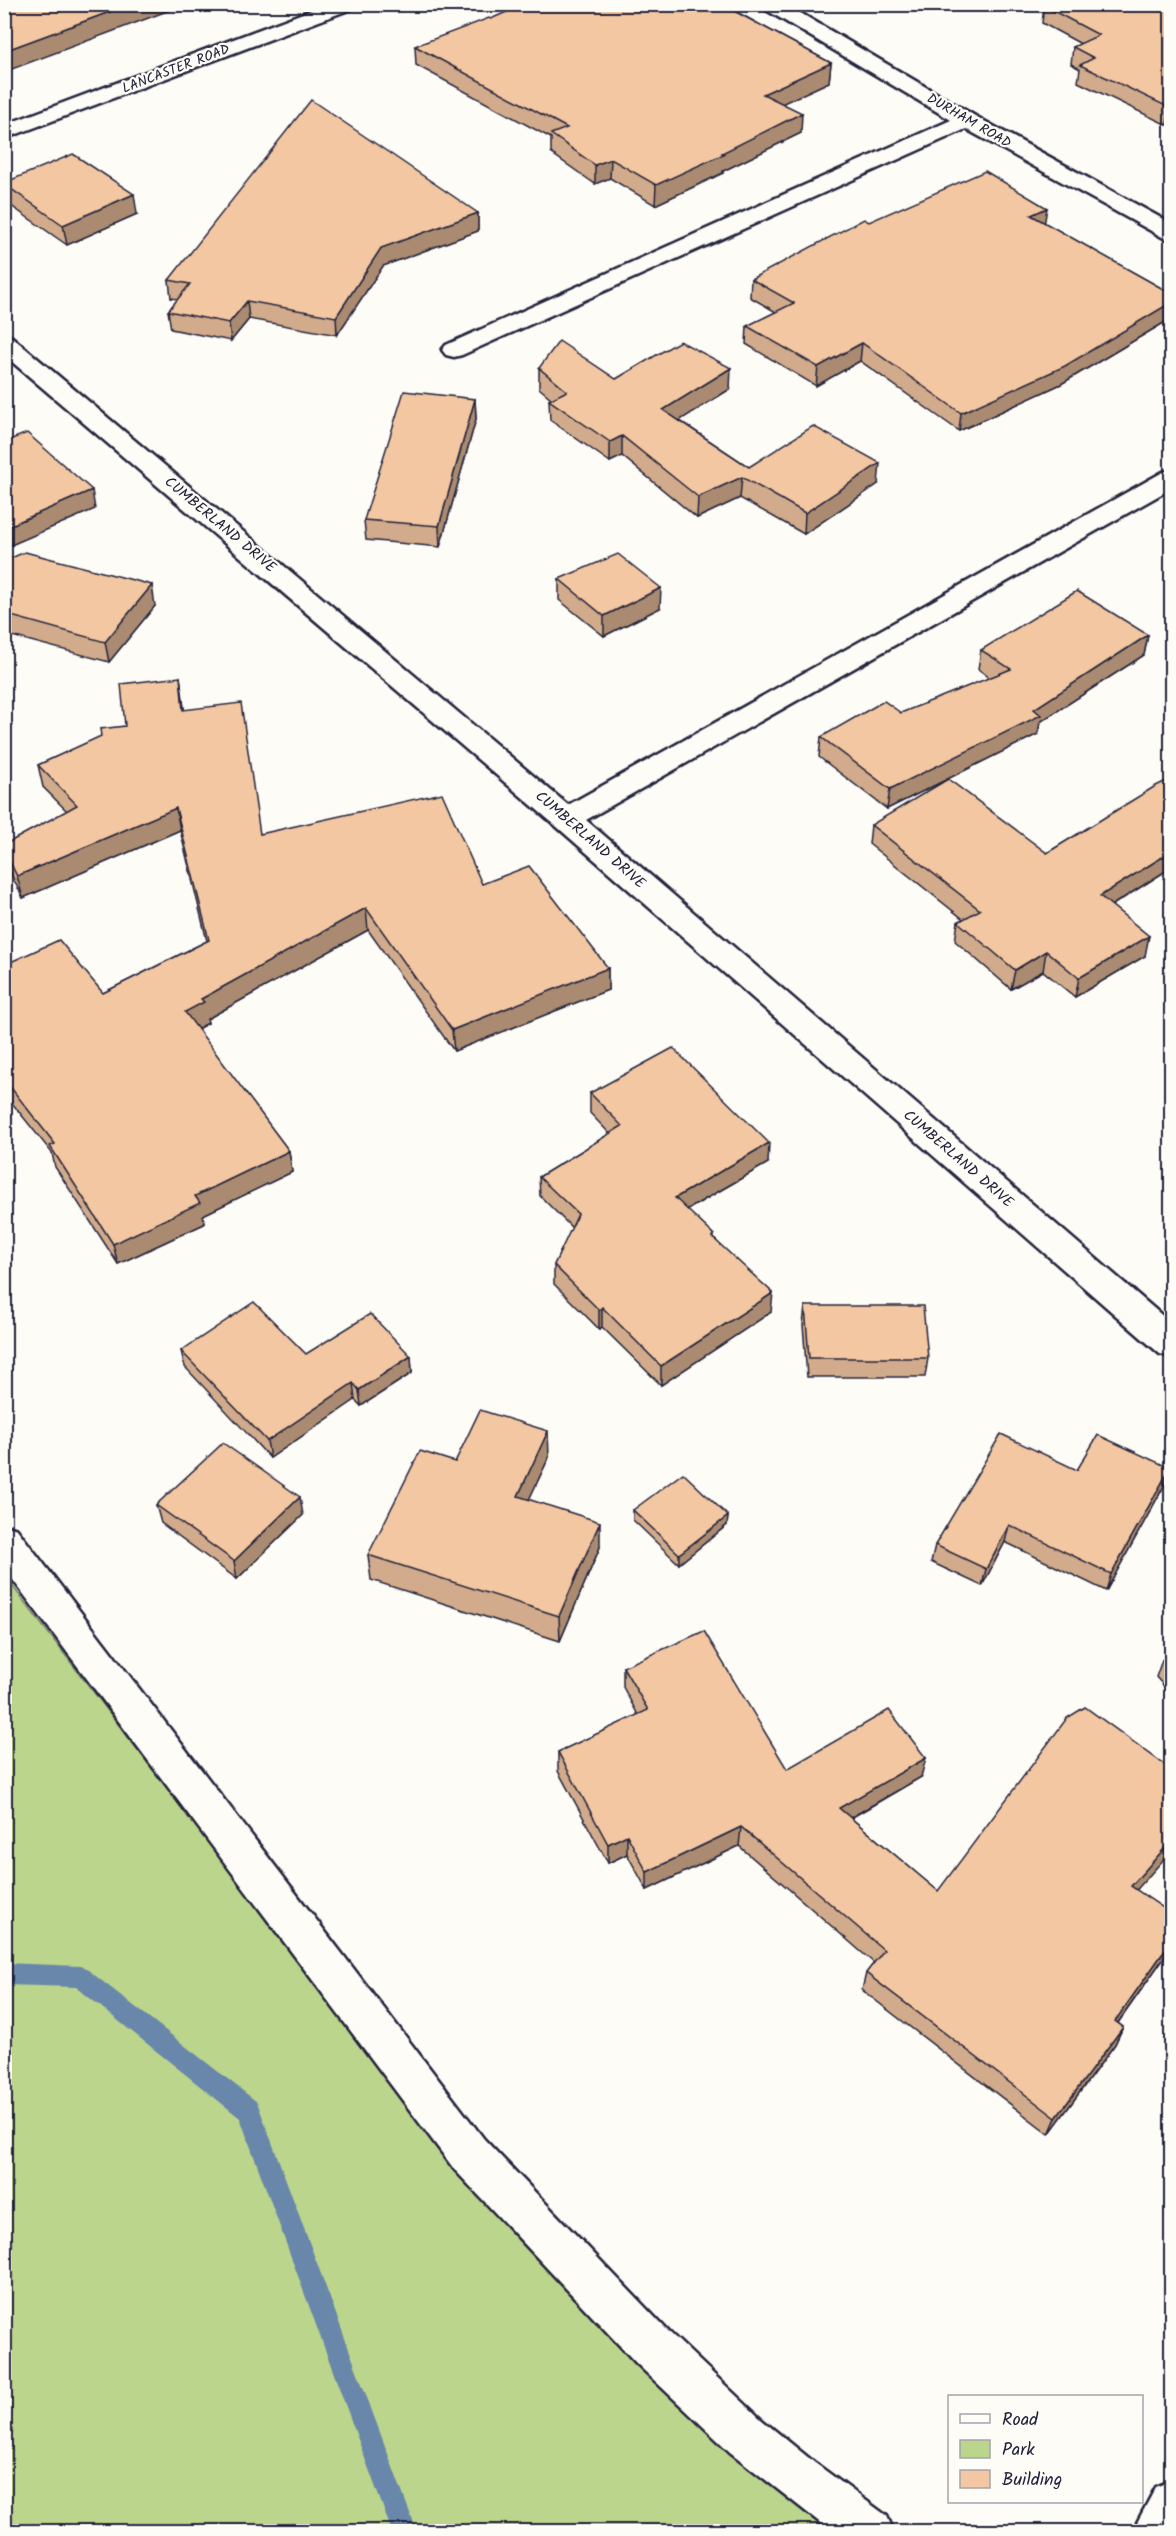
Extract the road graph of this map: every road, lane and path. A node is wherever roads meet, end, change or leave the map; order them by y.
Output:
1 (347, 4) edge
2 (770, 4) edge
3 (967, 121) junction
4 (4, 133) edge
5 (1172, 233) edge
6 (4, 342) edge
7 (454, 350) dead end
8 (1172, 477) edge
9 (566, 819) junction
10 (1172, 1344) edge
11 (4, 1540) edge
12 (1172, 2503) edge
13 (871, 2532) edge
14 (1155, 2532) edge

1 - 4 street, LANCASTER ROAD
2 - 3 street, DURHAM ROAD
3 - 5 street, DURHAM ROAD
3 - 7 street
6 - 9 street, CUMBERLAND DRIVE
8 - 9 street
9 - 10 street, CUMBERLAND DRIVE
11 - 13 street
12 - 14 street

